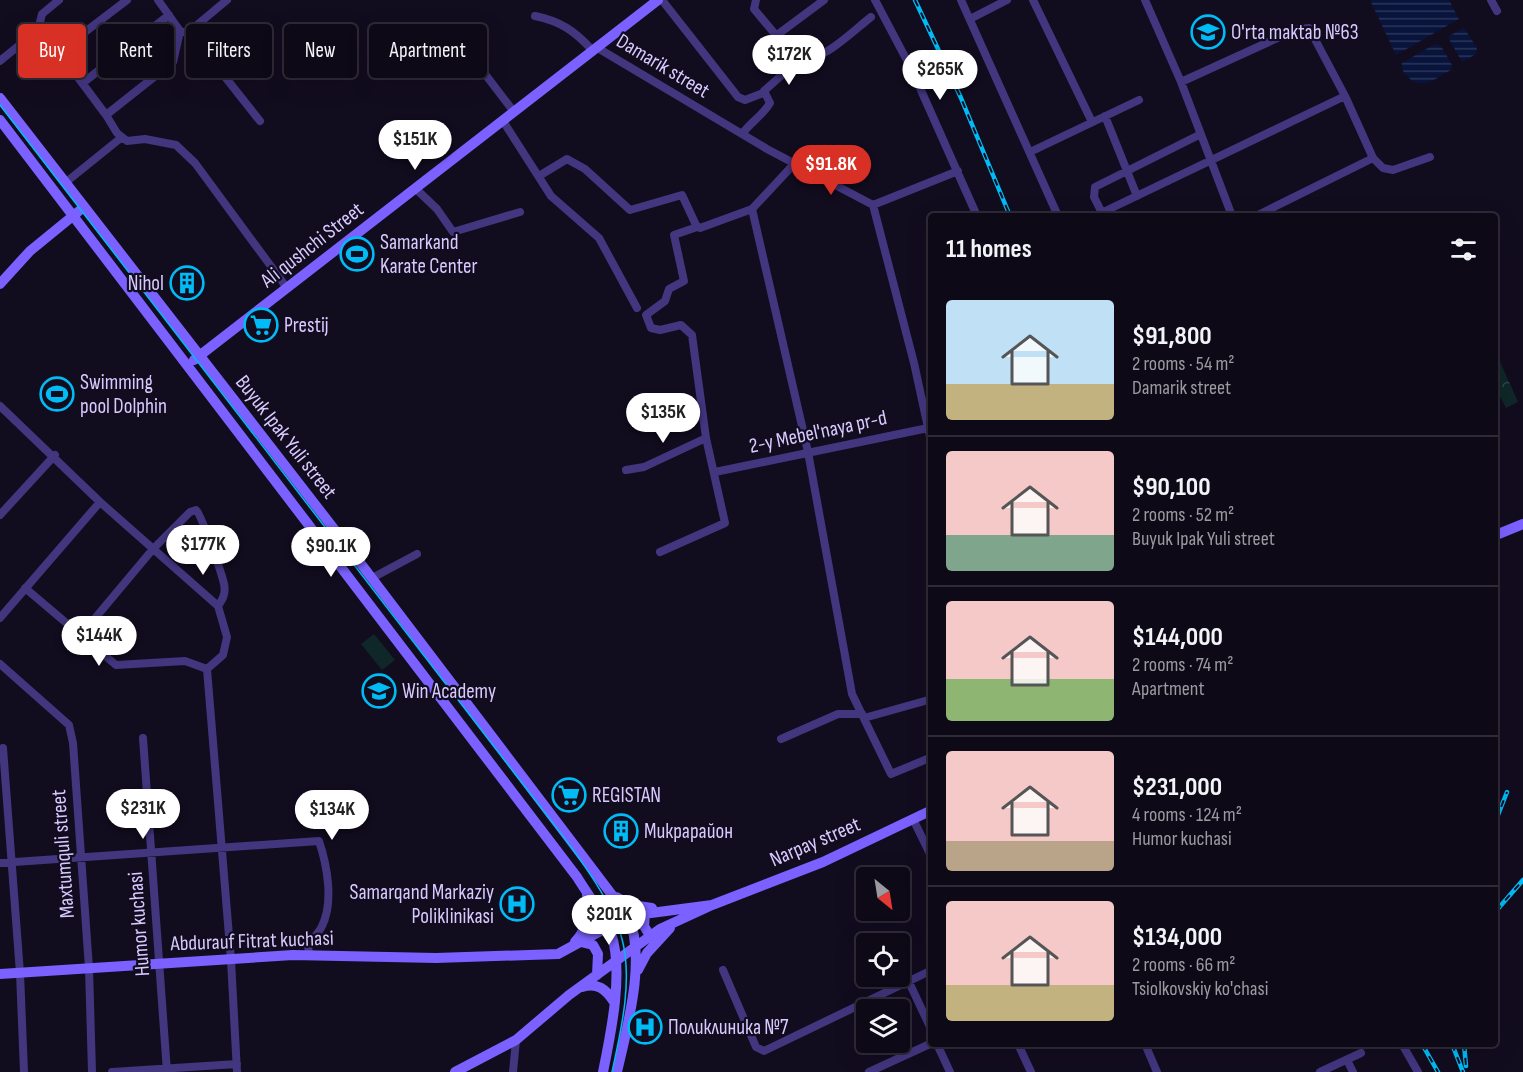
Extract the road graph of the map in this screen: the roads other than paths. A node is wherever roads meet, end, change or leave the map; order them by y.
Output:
1 (59, 0) edge
2 (127, 0) edge
3 (158, 0) edge
4 (227, 0) edge
5 (756, 0) edge
6 (824, 0) edge
7 (875, 0) edge
8 (961, 0) edge
9 (1007, 0) edge
10 (1033, 0) edge
11 (1146, 0) edge
12 (1491, 0) edge
13 (654, 2) edge
14 (1497, 11) dead end
15 (169, 15) junction
16 (535, 16) dead end
17 (871, 17) dead end
18 (970, 19) junction
19 (39, 24) edge
20 (198, 24) edge
21 (86, 31) edge
22 (180, 31) junction
23 (186, 33) edge
24 (777, 35) junction
25 (18, 46) edge
26 (594, 49) junction
27 (0, 61) edge
28 (795, 63) junction
29 (487, 77) edge
30 (82, 78) edge
31 (226, 78) edge
32 (84, 81) junction
33 (1181, 82) junction
34 (763, 93) junction
35 (1345, 96) junction
36 (0, 98) edge
37 (1138, 100) dead end
38 (514, 112) junction
39 (106, 115) junction
40 (1105, 116) junction
41 (0, 120) edge
42 (261, 121) dead end
43 (502, 121) junction
44 (1092, 122) junction
45 (742, 134) junction
46 (1201, 134) junction
47 (122, 137) junction
48 (1030, 152) junction
49 (1430, 157) dead end
50 (1373, 158) junction
51 (1211, 161) junction
52 (794, 164) junction
53 (957, 171) junction
54 (1127, 171) junction
55 (538, 177) junction
56 (65, 183) junction
57 (416, 189) junction
58 (1137, 196) junction
59 (873, 205) junction
60 (84, 207) junction
61 (752, 209) junction
62 (520, 212) dead end
63 (976, 213) edge
64 (1057, 213) edge
65 (1099, 213) edge
66 (1101, 213) edge
67 (1232, 213) edge
68 (1262, 213) edge
69 (74, 215) junction
70 (697, 227) junction
71 (0, 284) edge
72 (287, 288) junction
73 (637, 308) dead end
74 (199, 357) junction
75 (188, 365) junction
76 (0, 406) edge
77 (928, 428) joint
78 (706, 438) junction
79 (808, 452) junction
80 (55, 455) junction
81 (626, 470) dead end
82 (715, 471) junction
83 (100, 502) junction
84 (0, 515) edge
85 (1523, 524) edge
86 (1498, 534) edge
87 (153, 549) junction
88 (660, 552) dead end
89 (417, 554) dead end
90 (372, 578) junction
91 (25, 588) junction
92 (218, 606) junction
93 (0, 618) edge
94 (81, 635) junction
95 (0, 664) edge
96 (207, 669) junction
97 (928, 700) edge
98 (863, 716) junction
99 (143, 738) dead end
100 (781, 739) dead end
101 (3, 748) dead end
102 (928, 759) edge
103 (928, 812) edge
104 (913, 819) junction
105 (222, 849) junction
106 (928, 850) edge
107 (152, 852) junction
108 (82, 858) junction
109 (0, 863) edge
110 (12, 863) junction
111 (586, 892) junction
112 (612, 894) junction
113 (712, 905) junction
114 (670, 910) junction
115 (645, 913) junction
116 (628, 916) junction
117 (681, 919) junction
118 (608, 927) junction
119 (650, 936) junction
120 (581, 942) junction
121 (636, 945) junction
122 (567, 949) junction
123 (309, 956) junction
124 (616, 959) junction
125 (231, 960) junction
126 (161, 964) junction
127 (89, 968) junction
128 (723, 970) dead end
129 (928, 972) edge
130 (20, 973) junction
131 (0, 974) edge
132 (597, 975) junction
133 (634, 979) junction
134 (910, 979) edge
135 (910, 984) edge
136 (894, 987) edge
137 (579, 988) junction
138 (614, 1002) junction
139 (928, 1022) edge
140 (516, 1041) junction
141 (928, 1045) edge
142 (938, 1047) edge
143 (1019, 1047) edge
144 (1146, 1047) edge
145 (1404, 1047) edge
146 (1361, 1053) dead end
147 (1347, 1060) junction
148 (237, 1068) edge
149 (167, 1070) edge
150 (24, 1072) edge
151 (92, 1072) edge
152 (112, 1072) edge
153 (455, 1072) edge
154 (513, 1072) edge
155 (603, 1072) edge
156 (617, 1072) edge
157 (869, 1072) edge
158 (950, 1072) edge
159 (1031, 1072) edge
160 (1157, 1072) edge
161 (1320, 1072) edge
162 (1353, 1072) edge
163 (1419, 1072) edge

1 - 19 street
2 - 21 street
3 - 15 street
4 - 20 street
5 - 24 street
6 - 24 street
7 - 53 street
8 - 18 street
9 - 18 street
10 - 44 street
11 - 33 street
12 - 14 street
13 - 26 main road, Ali qushchi Street
13 - 34 street
15 - 22 street
15 - 32 street
16 - 26 street, Damarik street
17 - 28 street
18 - 48 street
22 - 23 street
22 - 39 street
24 - 28 street
25 - 27 street
26 - 38 main road, Ali qushchi Street
26 - 45 street, Damarik street
28 - 34 street
29 - 38 street
30 - 32 street
31 - 42 street
32 - 39 street
33 - 35 street
33 - 46 street
34 - 45 street
35 - 50 street
35 - 51 street
36 - 56 main road, Buyuk Ipak Yuli street
37 - 40 street
38 - 43 main road, Ali qushchi Street
39 - 47 street
40 - 44 street
40 - 54 street
41 - 69 main road, Buyuk Ipak Yuli street
43 - 55 street
43 - 57 main road, Ali qushchi Street
44 - 48 street
45 - 52 street, Damarik street
46 - 51 street
46 - 54 street
47 - 56 street
47 - 72 street
48 - 64 street
49 - 50 street
50 - 68 street
51 - 58 street
51 - 67 street
52 - 59 street, Damarik street
52 - 61 street
53 - 59 street
53 - 63 street
54 - 58 street
54 - 65 street
55 - 70 street
55 - 73 street
56 - 60 main road, Buyuk Ipak Yuli street
57 - 62 street
57 - 72 main road, Ali qushchi Street
58 - 66 street
59 - 77 street
60 - 69 main road
60 - 74 main road, Buyuk Ipak Yuli street
61 - 70 street
61 - 79 street
69 - 71 main road
69 - 75 main road, Buyuk Ipak Yuli street
70 - 78 street
72 - 74 main road, Ali qushchi Street
74 - 75 main road, Ali qushchi Street
74 - 90 main road, Buyuk Ipak Yuli street
75 - 111 main road, Buyuk Ipak Yuli street
76 - 80 street
77 - 79 street, 2-y Mebel'naya pr-d
78 - 81 street
78 - 82 street
79 - 82 street, 2-y Mebel'naya pr-d
79 - 98 street
80 - 83 street
80 - 84 street
82 - 88 street
83 - 87 street
83 - 91 street
85 - 86 main road
87 - 92 street
87 - 92 street
87 - 94 street
89 - 90 street
90 - 112 main road, Buyuk Ipak Yuli street
91 - 93 street
91 - 94 street
92 - 96 street
94 - 96 street
95 - 108 street, Maxtumquli street
96 - 105 street
97 - 98 street
98 - 100 street
98 - 102 street
99 - 107 street, Humor kuchasi
101 - 110 street
103 - 104 main road, Narpay street
104 - 106 street
104 - 113 main road, Narpay street
105 - 107 street
105 - 123 street
105 - 125 street
107 - 108 street
107 - 126 street, Humor kuchasi
108 - 110 street
108 - 127 street, Maxtumquli street
109 - 110 street
110 - 130 street
111 - 118 main road, Buyuk Ipak Yuli street
111 - 122 main road
112 - 114 main road
112 - 116 main road, Buyuk Ipak Yuli street
113 - 114 main road, Narpay street
113 - 117 main road, Narpay street
114 - 115 main road, Narpay street
115 - 116 main road, Narpay street
115 - 119 main road
116 - 118 main road, Narpay street
116 - 121 main road
117 - 119 main road, Narpay street
117 - 133 main road
118 - 120 main road, Abdurauf Fitrat kuchasi
118 - 124 main road, Buyuk Ipak Yuli street
119 - 121 main road, Narpay street
120 - 122 main road, Abdurauf Fitrat kuchasi
120 - 132 main road
121 - 124 main road, Narpay street
121 - 133 main road
122 - 123 main road, Abdurauf Fitrat kuchasi
123 - 125 main road, Abdurauf Fitrat kuchasi
124 - 132 main road, Narpay street
124 - 138 main road, Buyuk Ipak Yuli street
125 - 126 main road, Abdurauf Fitrat kuchasi
125 - 148 street
126 - 127 main road, Abdurauf Fitrat kuchasi
126 - 149 street, Humor kuchasi
127 - 130 main road, Abdurauf Fitrat kuchasi
127 - 151 street, Maxtumquli street
128 - 136 street
129 - 134 street
130 - 131 main road, Abdurauf Fitrat kuchasi
130 - 150 street
132 - 137 main road, Narpay street
133 - 156 main road
135 - 139 street
137 - 138 main road
137 - 140 main road, Narpay street
138 - 155 main road, Buyuk Ipak Yuli street
140 - 153 main road, Narpay street
140 - 154 street
141 - 157 street
142 - 158 street
143 - 159 street
144 - 160 street
145 - 163 street
146 - 147 street
147 - 161 street
147 - 162 street
148 - 149 street
149 - 152 street

